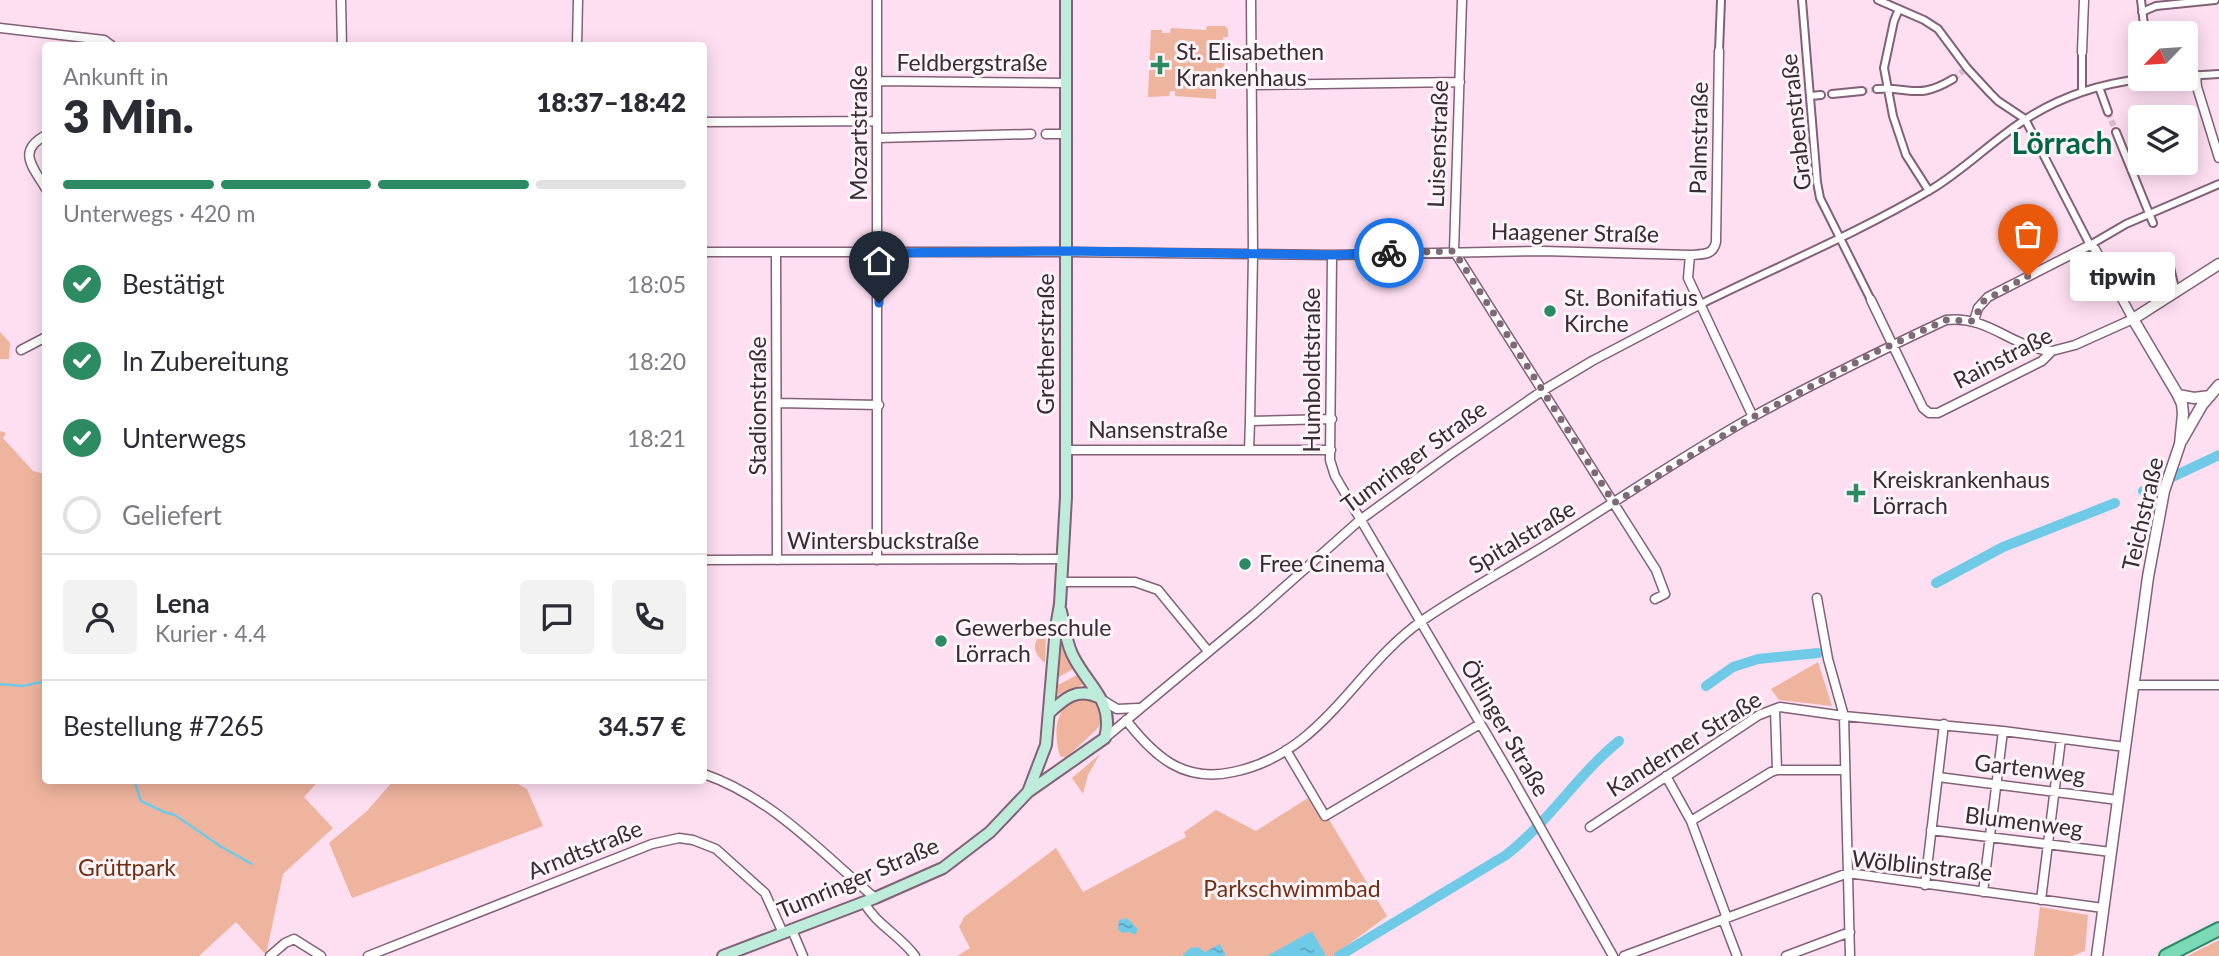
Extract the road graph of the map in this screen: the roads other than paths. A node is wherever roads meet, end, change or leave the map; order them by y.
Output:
1 (341, 0) edge
2 (578, 0) edge
3 (877, 0) edge
4 (1066, 0) edge
5 (1251, 0) edge
6 (1462, 0) edge
7 (1721, 0) edge
8 (1802, 0) edge
9 (1878, 0) edge
10 (2084, 0) edge
11 (2141, 0) edge
12 (2215, 0) edge
13 (1899, 9) junction
14 (2142, 12) junction
15 (2143, 21) edge
16 (0, 28) edge
17 (107, 42) edge
18 (342, 42) edge
19 (577, 42) edge
20 (1719, 51) joint
21 (2082, 52) joint
22 (2219, 74) edge
23 (2198, 75) edge
24 (1953, 79) tunnel mouth
25 (2128, 81) edge
26 (877, 82) junction
27 (1460, 82) junction
28 (1067, 83) junction
29 (1252, 85) junction
30 (2099, 87) junction
31 (1877, 89) tunnel mouth
32 (1888, 89) junction
33 (1862, 90) tunnel mouth
34 (2198, 91) edge
35 (2082, 92) junction
36 (1832, 93) dead end
37 (1821, 94) dead end
38 (1810, 96) junction
39 (2108, 112) tunnel mouth
40 (2025, 119) junction
41 (877, 121) junction
42 (707, 122) edge
43 (2116, 132) tunnel mouth
44 (1031, 134) dead end
45 (1046, 134) dead end
46 (1067, 134) junction
47 (42, 137) edge
48 (878, 138) junction
49 (2219, 158) edge
50 (42, 182) edge
51 (2219, 184) edge
52 (1929, 191) junction
53 (2149, 215) junction
54 (2153, 223) dead end
55 (1840, 237) junction
56 (2090, 245) junction
57 (1067, 251) junction
58 (1454, 251) junction
59 (707, 252) edge
60 (776, 252) junction
61 (879, 253) junction
62 (1252, 254) junction
63 (1332, 255) junction
64 (1690, 255) junction
65 (2169, 263) dead end
66 (2219, 264) edge
67 (2176, 293) junction
68 (1871, 300) joint
69 (1699, 305) junction
70 (2133, 319) junction
71 (1974, 321) junction
72 (42, 339) edge
73 (1891, 344) junction
74 (22, 350) dead end
75 (2052, 351) junction
76 (2219, 385) edge
77 (1542, 391) junction
78 (2178, 395) junction
79 (2210, 396) junction
80 (778, 403) junction
81 (879, 405) junction
82 (1753, 417) junction
83 (1332, 419) junction
84 (1250, 421) junction
85 (2180, 444) junction
86 (1067, 450) junction
87 (1249, 450) junction
88 (1331, 450) junction
89 (1614, 503) junction
90 (1360, 520) junction
91 (1062, 559) junction
92 (707, 560) edge
93 (877, 560) junction
94 (777, 561) junction
95 (1060, 582) junction
96 (1817, 598) dead end
97 (1655, 599) dead end
98 (1060, 604) junction
99 (1420, 622) junction
100 (1208, 651) junction
101 (2135, 685) junction
102 (2219, 685) edge
103 (1104, 701) junction
104 (1138, 708) junction
105 (1775, 709) junction
106 (1049, 713) junction
107 (1844, 716) junction
108 (1126, 720) junction
109 (1480, 724) junction
110 (1944, 724) junction
111 (2003, 731) junction
112 (1105, 738) junction
113 (2061, 739) junction
114 (1046, 745) junction
115 (2125, 747) junction
116 (1286, 750) junction
117 (1056, 762) junction
118 (1777, 770) junction
119 (1844, 770) junction
120 (707, 775) edge
121 (1666, 776) junction
122 (1938, 777) junction
123 (1997, 785) junction
124 (1028, 792) junction
125 (2054, 792) junction
126 (2118, 800) junction
127 (1691, 821) junction
128 (1590, 827) dead end
129 (1931, 830) junction
130 (1990, 837) junction
131 (2048, 845) junction
132 (2111, 852) junction
133 (1848, 873) junction
134 (1925, 885) junction
135 (1983, 892) junction
136 (870, 900) junction
137 (2041, 900) junction
138 (2103, 908) junction
139 (1725, 918) junction
140 (2219, 929) edge
141 (788, 932) junction
142 (1850, 932) junction
143 (270, 956) edge
144 (321, 956) edge
145 (368, 956) edge
146 (723, 956) edge
147 (803, 956) edge
148 (915, 956) edge
149 (1613, 956) edge
150 (1624, 956) edge
151 (1737, 956) edge
152 (1786, 956) edge
153 (1850, 956) edge
154 (2097, 956) edge
155 (2166, 956) edge

1 - 18 street
2 - 19 street
3 - 26 street, Mozartstraße
4 - 28 main road, Gretherstraße
5 - 29 street
6 - 27 street, Luisenstraße
7 - 20 street, Palmstraße
8 - 38 street, Grabenstraße
9 - 13 street
10 - 21 street
11 - 14 street
12 - 14 street
13 - 32 street
13 - 40 street
14 - 15 street
16 - 17 street
20 - 64 street, Palmstraße
21 - 35 street
22 - 23 street
24 - 32 street
25 - 30 street, Tumringer Straße
26 - 28 street, Feldbergstraße
26 - 41 street, Mozartstraße
27 - 29 street
27 - 58 street, Luisenstraße
28 - 46 main road, Gretherstraße
29 - 62 street
30 - 35 street, Tumringer Straße
30 - 39 street
31 - 32 street
32 - 52 street
33 - 36 street
34 - 49 street
35 - 40 street, Tumringer Straße
37 - 38 street
38 - 55 street, Grabenstraße
40 - 52 street, Tumringer Straße
40 - 56 street, Teichstraße
41 - 42 street
41 - 48 street, Mozartstraße
43 - 53 street
44 - 48 street
45 - 46 street
46 - 57 main road, Gretherstraße
47 - 50 street
48 - 61 street, Mozartstraße
51 - 53 street
52 - 55 street, Tumringer Straße
53 - 54 street
53 - 56 street
55 - 68 street, Grabenstraße
55 - 69 street, Tumringer Straße
56 - 70 street, Teichstraße
56 - 71 street
57 - 61 street, Haagener Straße
57 - 62 street, Haagener Straße
57 - 86 main road, Gretherstraße
58 - 63 street, Haagener Straße
58 - 64 street, Haagener Straße
58 - 77 street
59 - 60 street, Haagener Straße
60 - 61 street, Haagener Straße
60 - 80 street, Stadionstraße
61 - 81 street, Mozartstraße
62 - 63 street, Haagener Straße
62 - 84 street
63 - 83 street, Humboldtstraße
64 - 69 street
65 - 67 street
66 - 67 street
67 - 70 street
68 - 73 street
69 - 77 street, Tumringer Straße
69 - 82 street
70 - 75 street, Rainstraße
70 - 78 street, Teichstraße
71 - 73 street, Spitalstraße
71 - 75 street, Spitalstraße
72 - 74 street
73 - 75 street, Rainstraße
73 - 82 street, Spitalstraße
76 - 79 street
77 - 89 street
77 - 90 street, Tumringer Straße
78 - 79 street
78 - 85 street, Teichstraße
79 - 85 street
80 - 81 street
80 - 94 street, Stadionstraße
81 - 93 street, Mozartstraße
82 - 89 street, Spitalstraße
83 - 84 street, Nansenstraße
83 - 88 street, Humboldtstraße
84 - 87 street, Nansenstraße
85 - 101 street, Teichstraße
86 - 87 street, Nansenstraße
86 - 91 main road, Gretherstraße
87 - 88 street, Nansenstraße
88 - 90 street, Humboldtstraße
89 - 97 street
89 - 99 street, Spitalstraße
90 - 99 street, Ötlinger Straße
90 - 100 street, Tumringer Straße
91 - 93 street, Wintersbuckstraße
91 - 95 main road, Gretherstraße
92 - 94 street, Wintersbuckstraße
93 - 94 street, Wintersbuckstraße
95 - 98 main road, Gretherstraße
95 - 100 street
96 - 107 street
98 - 103 main road, Gretherstraße
98 - 106 main road, Gretherstraße
99 - 109 street, Ötlinger Straße
99 - 116 street, Spitalstraße
100 - 104 street, Tumringer Straße
101 - 102 street
101 - 115 street, Teichstraße
103 - 104 street
103 - 106 main road
103 - 112 main road
104 - 108 street, Tumringer Straße
105 - 107 street, Kanderner Straße
105 - 118 street
105 - 121 street, Kanderner Straße
106 - 114 main road, Gretherstraße
107 - 110 street, Kanderner Straße
107 - 119 street
108 - 112 street, Tumringer Straße
108 - 116 street, Spitalstraße
109 - 116 street
109 - 149 street, Ötlinger Straße
110 - 111 street, Kanderner Straße
110 - 122 street
111 - 113 street, Kanderner Straße
111 - 123 street
112 - 117 main road, Tumringer Straße
113 - 115 street, Kanderner Straße
113 - 125 street
114 - 117 main road
114 - 124 main road, Tumringer Straße
115 - 126 street, Teichstraße
117 - 124 main road, Tumringer Straße
118 - 119 street
118 - 127 street
119 - 133 street
120 - 136 street
121 - 127 street
121 - 128 street, Kanderner Straße
122 - 123 street, Gartenweg
122 - 129 street
123 - 125 street, Gartenweg
123 - 130 street
124 - 136 main road, Tumringer Straße
125 - 126 street, Gartenweg
125 - 131 street
126 - 132 street, Teichstraße
127 - 139 street
129 - 130 street, Blumenweg
129 - 134 street
130 - 131 street, Blumenweg
130 - 135 street
131 - 132 street, Blumenweg
131 - 137 street
132 - 138 street, Teichstraße
133 - 134 street, Wölblinstraße
133 - 139 street, Wölblinstraße
133 - 142 street
134 - 135 street, Wölblinstraße
135 - 137 street, Wölblinstraße
136 - 141 main road, Tumringer Straße
136 - 148 street
137 - 138 street, Wölblinstraße
138 - 154 street, Teichstraße
139 - 150 street, Wölblinstraße
139 - 151 street
140 - 155 main road
141 - 145 street, Arndtstraße
141 - 146 main road, Tumringer Straße
141 - 147 street, Arndtstraße
142 - 152 street
142 - 153 street
143 - 144 street

